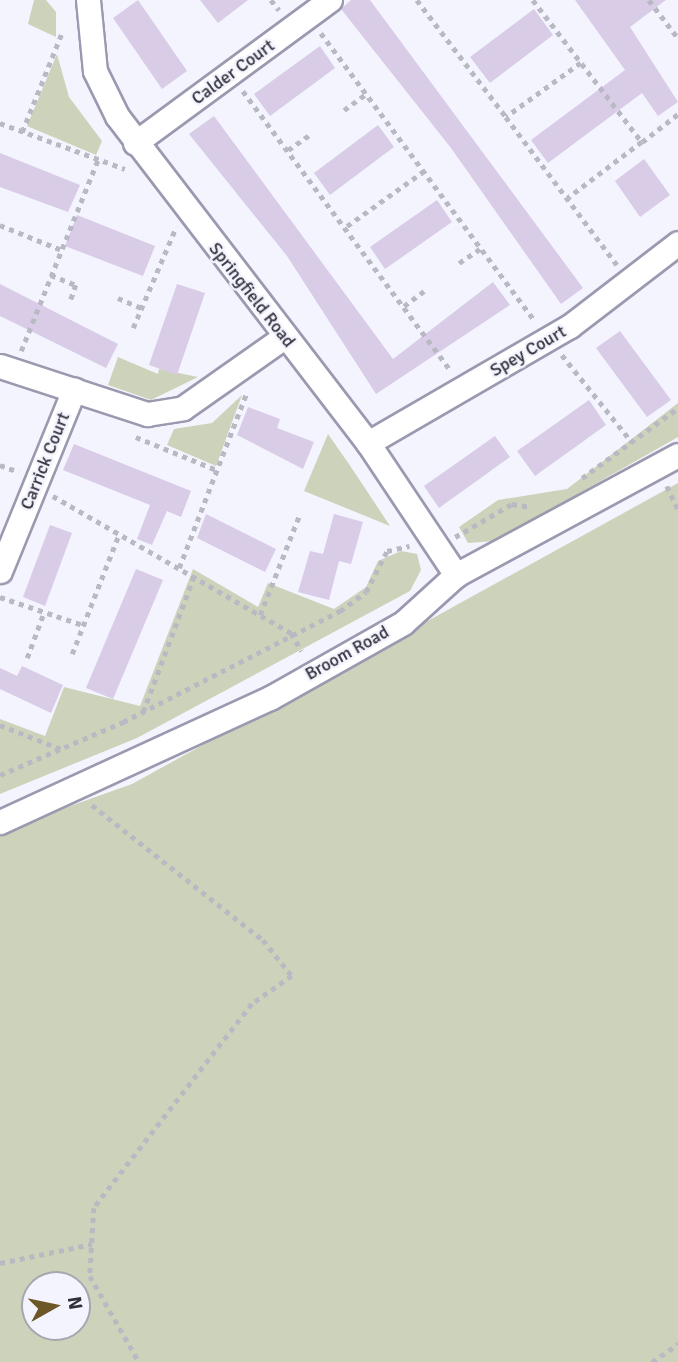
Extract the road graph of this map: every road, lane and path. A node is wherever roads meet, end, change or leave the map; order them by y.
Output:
1 (88, 0) edge
2 (330, 0) edge
3 (417, 0) edge
4 (533, 0) edge
5 (649, 0) edge
6 (308, 16) junction
7 (61, 35) dead end
8 (678, 38) edge
9 (581, 63) junction
10 (230, 74) junction
11 (366, 94) junction
12 (344, 110) dead end
13 (678, 114) edge
14 (506, 117) junction
15 (0, 123) edge
16 (22, 132) junction
17 (311, 134) dead end
18 (642, 142) junction
19 (135, 143) junction
20 (288, 150) junction
21 (98, 159) junction
22 (125, 169) dead end
23 (424, 171) junction
24 (568, 198) junction
25 (184, 206) junction
26 (0, 225) edge
27 (346, 226) junction
28 (678, 243) edge
29 (481, 248) junction
30 (62, 250) junction
31 (459, 263) dead end
32 (51, 275) junction
33 (611, 278) dead end
34 (424, 291) dead end
35 (118, 298) dead end
36 (69, 302) dead end
37 (404, 306) junction
38 (141, 308) junction
39 (133, 328) dead end
40 (284, 337) junction
41 (549, 338) junction
42 (20, 351) dead end
43 (0, 366) edge
44 (249, 387) dead end
45 (463, 388) junction
46 (74, 390) junction
47 (678, 408) edge
48 (123, 432) dead end
49 (632, 442) junction
50 (368, 443) junction
51 (678, 456) edge
52 (0, 465) edge
53 (217, 470) junction
54 (37, 479) junction
55 (578, 481) dead end
56 (540, 506) dead end
57 (299, 516) dead end
58 (119, 534) junction
59 (433, 542) junction
60 (179, 568) junction
61 (0, 571) edge
62 (456, 575) junction
63 (194, 576) junction
64 (0, 597) edge
65 (44, 612) junction
66 (260, 615) junction
67 (83, 625) junction
68 (291, 633) junction
69 (302, 651) dead end
70 (72, 654) dead end
71 (27, 658) dead end
72 (143, 712) junction
73 (0, 725) edge
74 (62, 749) junction
75 (0, 775) edge
76 (75, 791) junction
77 (0, 822) edge
78 (92, 1244) junction
79 (0, 1263) edge
80 (678, 1344) edge
81 (139, 1362) edge
82 (652, 1362) edge

1 - 19 street, Springfield Road
2 - 6 street, Calder Court
3 - 14 path
4 - 9 path
5 - 8 path
6 - 10 street, Calder Court
6 - 11 path
7 - 16 path
9 - 14 path
9 - 18 path
10 - 19 street, Calder Court
10 - 20 path
11 - 12 path
11 - 23 path
13 - 18 path
14 - 24 path
15 - 16 path
16 - 21 path
17 - 20 path
18 - 24 path
19 - 25 street, Springfield Road
20 - 27 path
21 - 22 path
21 - 30 path
23 - 27 path
23 - 29 path
24 - 33 path
25 - 38 path
25 - 40 street, Springfield Road
26 - 30 path
27 - 37 path
28 - 41 street, Spey Court
29 - 31 path
29 - 41 path
30 - 32 path
32 - 36 path
32 - 42 path
34 - 37 path
35 - 38 path
37 - 45 path
38 - 39 path
40 - 46 street, Carrick Court
40 - 50 street, Springfield Road
41 - 45 street, Spey Court
41 - 49 path
43 - 46 street, Carrick Court
44 - 53 path
45 - 50 street, Spey Court
46 - 54 street, Carrick Court
47 - 49 path
48 - 53 path
49 - 55 path
50 - 59 street, Springfield Road
51 - 62 street, Broom Road
52 - 54 path
53 - 60 path
54 - 58 path
54 - 61 street, Carrick Court
56 - 59 path
57 - 66 path
58 - 60 path
58 - 67 path
59 - 62 street, Springfield Road
59 - 68 path
60 - 63 path
62 - 76 street, Broom Road
63 - 66 path
63 - 72 path
64 - 65 path
65 - 67 path
65 - 71 path
66 - 68 path
67 - 70 path
68 - 69 path
68 - 72 path
72 - 74 path
73 - 74 path
74 - 75 path
76 - 77 street, Broom Road
76 - 78 path
78 - 79 path
78 - 81 path
80 - 82 path

